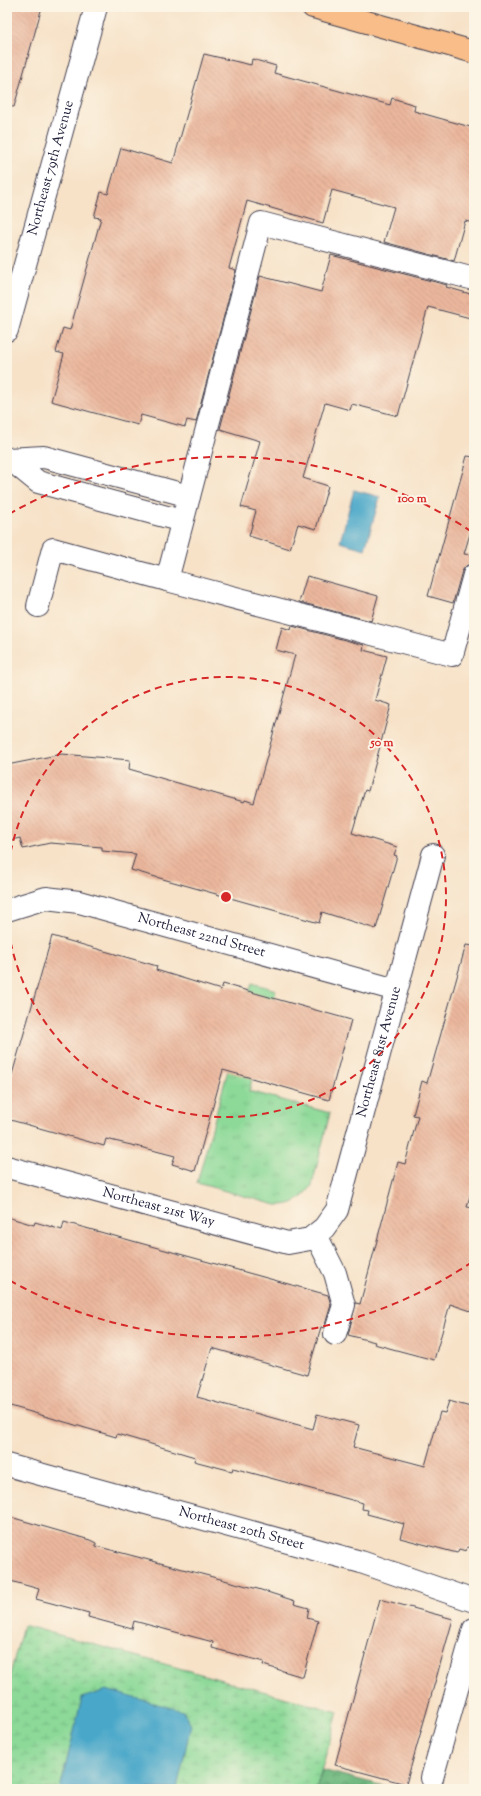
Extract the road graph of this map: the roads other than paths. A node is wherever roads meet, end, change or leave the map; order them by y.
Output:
1 (96, 7) edge
2 (313, 7) edge
3 (474, 52) edge
4 (474, 279) edge
5 (7, 330) edge
6 (9, 460) edge
7 (189, 496) junction
8 (182, 521) junction
9 (474, 575) edge
10 (167, 580) junction
11 (38, 606) dead end
12 (433, 855) dead end
13 (7, 910) edge
14 (396, 990) junction
15 (7, 1167) edge
16 (313, 1237) junction
17 (336, 1334) dead end
18 (7, 1465) edge
19 (474, 1601) edge
20 (474, 1629) edge
21 (432, 1778) dead end

1 - 5 street, Northeast 79th Avenue
2 - 3 main road
4 - 7 street
6 - 7 street
6 - 8 street
7 - 8 street
8 - 10 street
9 - 10 street
10 - 11 street
12 - 14 street, Northeast 81st Avenue
13 - 14 street, Northeast 22nd Street
14 - 16 street, Northeast 81st Avenue
15 - 16 street, Northeast 21st Way
16 - 17 street
18 - 19 street, Northeast 20th Street
20 - 21 street

